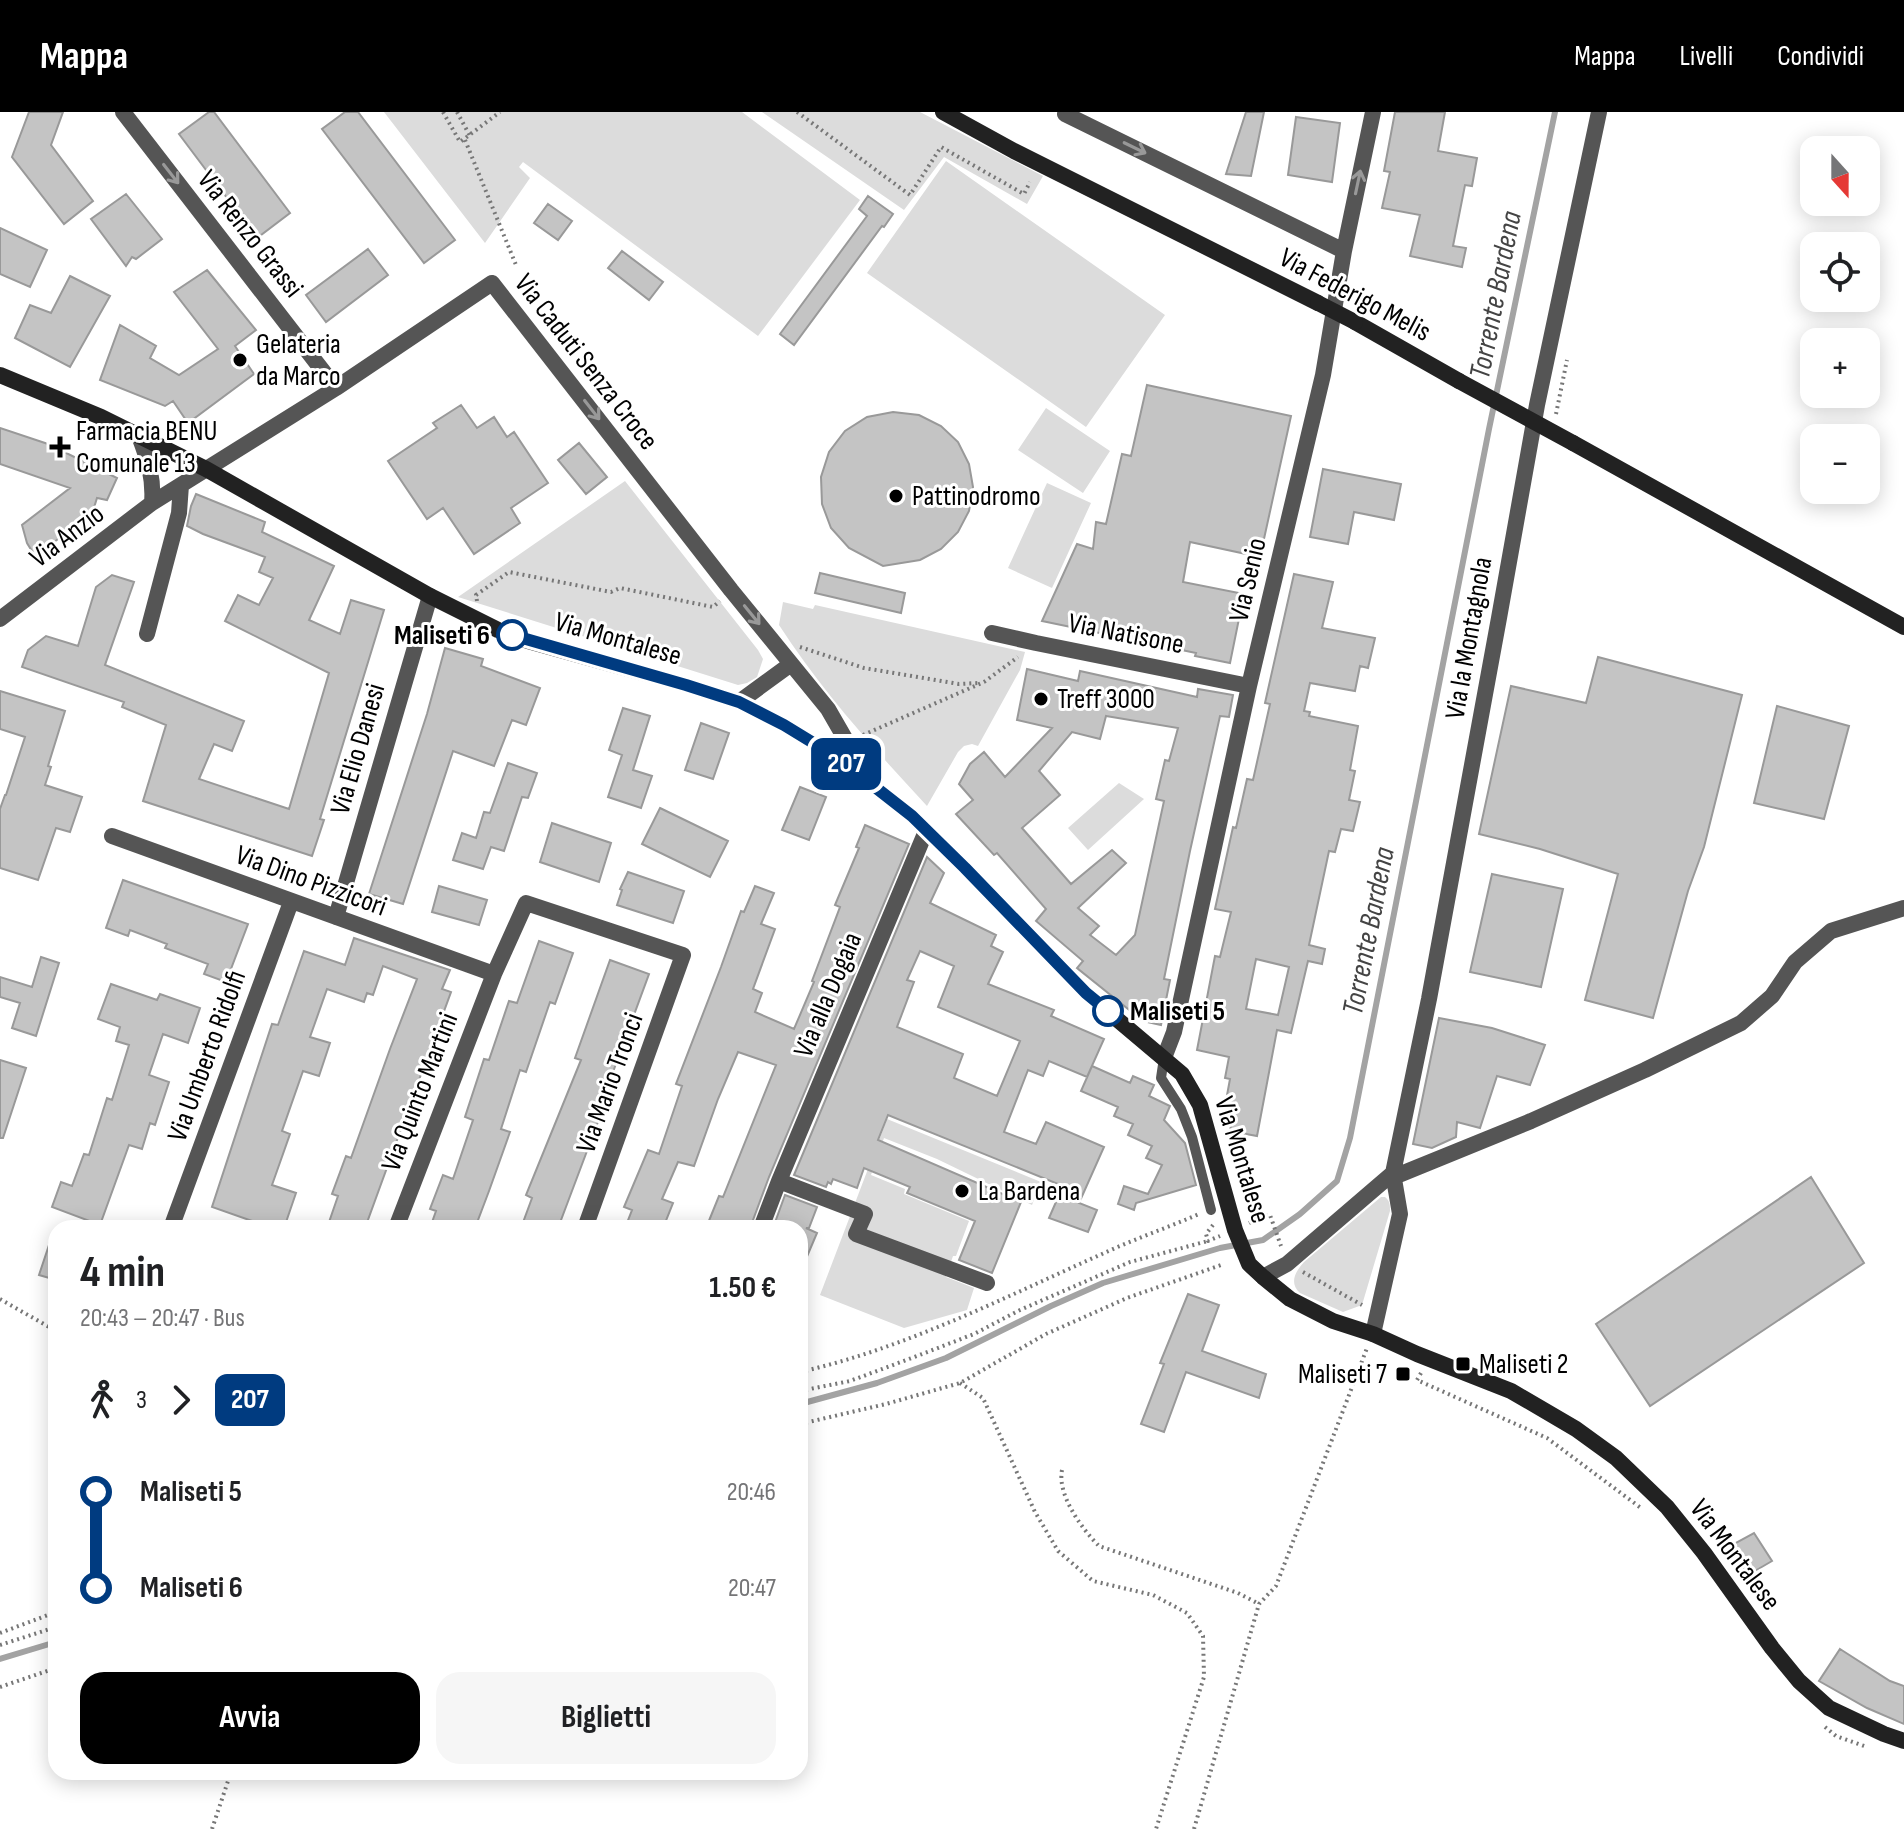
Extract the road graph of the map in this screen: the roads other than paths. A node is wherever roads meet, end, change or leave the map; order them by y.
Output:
1 (123, 112) edge
2 (943, 112) edge
3 (1373, 112) edge
4 (1599, 112) edge
5 (1065, 113) edge
6 (1344, 251) junction
7 (0, 375) edge
8 (336, 388) junction
9 (139, 436) junction
10 (206, 469) junction
11 (181, 485) junction
12 (152, 503) junction
13 (430, 596) junction
14 (0, 619) edge
15 (1904, 627) edge
16 (992, 633) dead end
17 (147, 634) dead end
18 (791, 664) junction
19 (1249, 686) junction
20 (739, 702) junction
21 (851, 767) junction
22 (926, 831) junction
23 (112, 836) dead end
24 (291, 902) junction
25 (1904, 908) edge
26 (336, 917) junction
27 (683, 955) joint
28 (494, 974) junction
29 (1164, 1058) junction
30 (1393, 1173) junction
31 (779, 1181) junction
32 (1211, 1210) road end
33 (174, 1220) edge
34 (399, 1220) edge
35 (588, 1220) edge
36 (764, 1220) edge
37 (1263, 1277) junction
38 (987, 1283) dead end
39 (1373, 1334) junction
40 (1904, 1741) edge

1 -> 8 street, Via Renzo Grassi
2 - 15 street, Via Federigo Melis, bridge
6 -> 3 street, Via Senio
4 - 30 street, Via la Montagnola
5 -> 6 street
6 - 19 street, Via Senio
7 - 9 street, Via Montalese
8 - 10 street, Via Caduti Senza Croce
8 -> 18 street, Via Caduti Senza Croce
9 - 10 street, Via Montalese
9 - 12 street
10 - 11 street, Via Anzio
10 - 13 street, Via Montalese
11 - 12 street, Via Anzio
11 - 17 street
12 - 14 street, Via Anzio
13 - 20 street, Via Montalese
13 - 26 street, Via Elio Danesi
16 - 19 street, Via Natisone
18 - 20 street
18 - 21 street, Via Caduti Senza Croce
19 - 29 street, Via Senio
20 - 21 street, Via Montalese
21 - 22 street, Via Montalese
22 - 29 street, Via Montalese
22 - 31 street, Via alla Dogaia
23 - 24 street, Via Dino Pizzicori
24 - 26 street, Via Dino Pizzicori
24 - 33 street, Via Umberto Ridolfi
25 - 30 street
26 - 28 street, Via Dino Pizzicori
27 - 28 street, Via Quinto Martini
27 - 35 street, Via Mario Tronci
28 - 34 street, Via Quinto Martini
29 - 32 lane
29 - 37 street, Via Montalese
30 - 37 street
30 - 39 street
31 - 36 street, Via alla Dogaia
31 - 38 street
37 - 39 street, Via Montalese
39 - 40 street, Via Montalese

